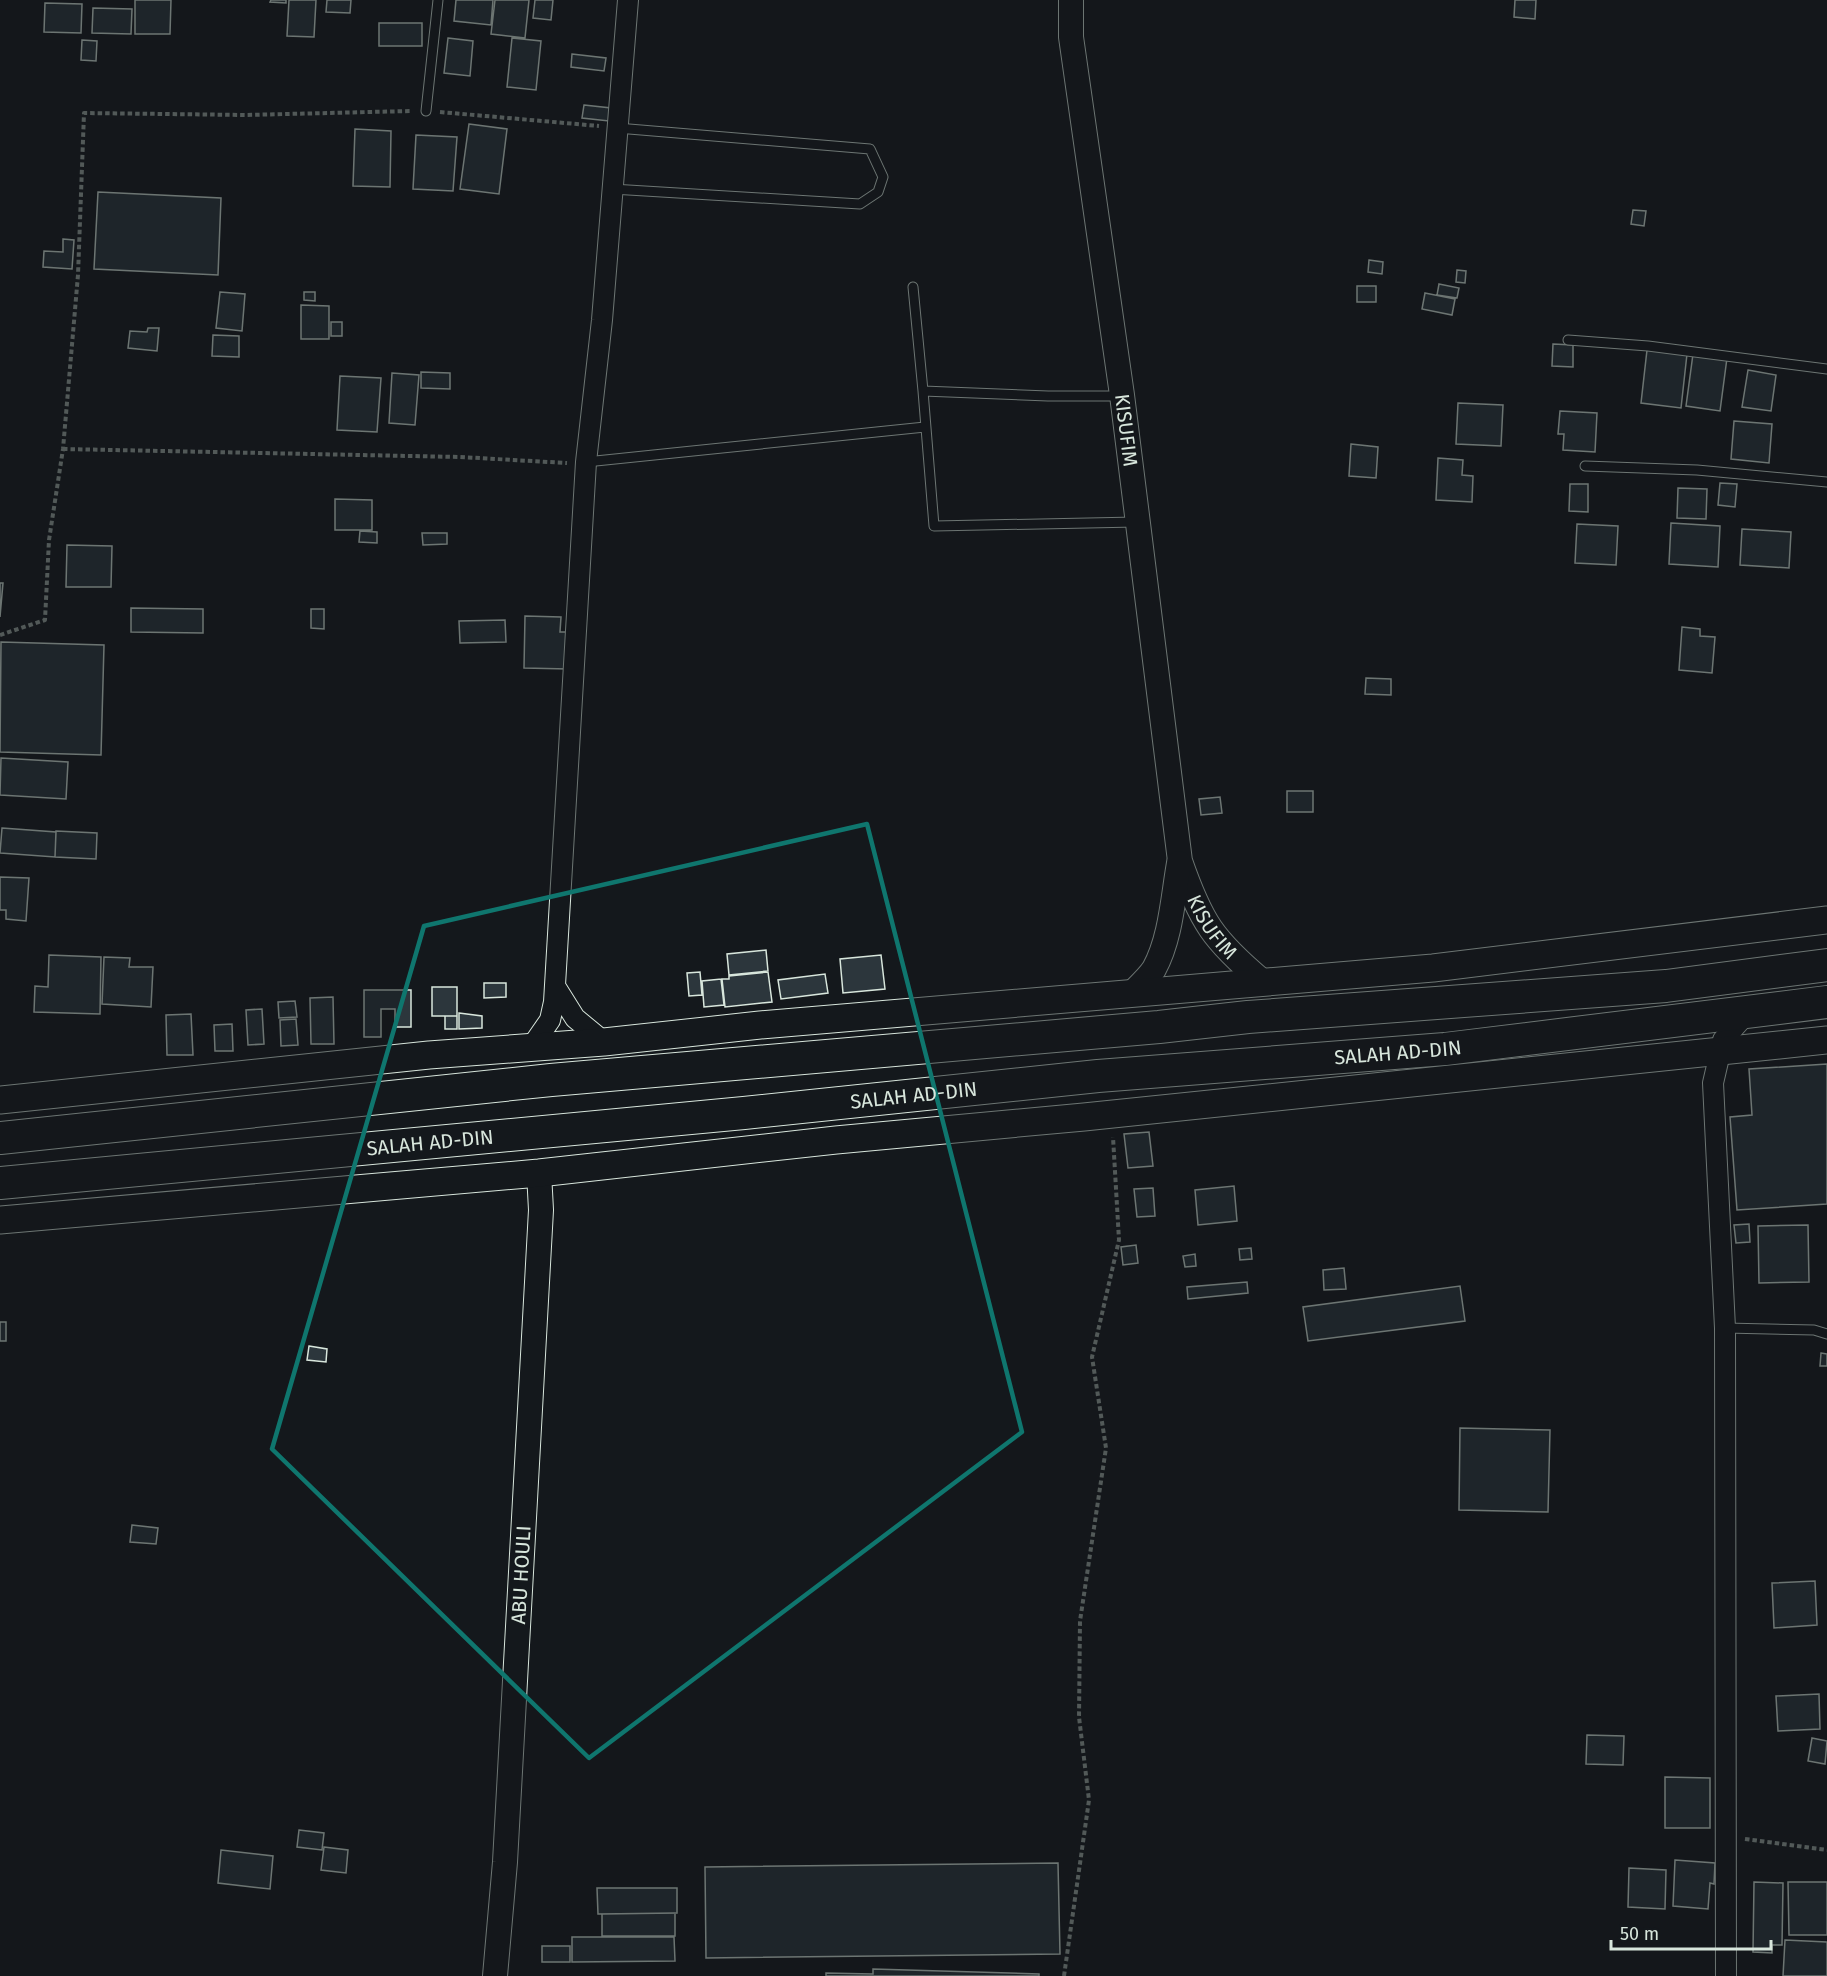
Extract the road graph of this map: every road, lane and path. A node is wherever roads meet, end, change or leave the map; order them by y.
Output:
1 (438, 0) edge
2 (628, 0) edge
3 (1071, 0) edge
4 (426, 111) junction
5 (616, 128) junction
6 (612, 189) junction
7 (913, 287) dead end
8 (1568, 340) dead end
9 (1827, 369) edge
10 (924, 392) junction
11 (1122, 396) junction
12 (925, 427) junction
13 (63, 450) junction
14 (586, 462) junction
15 (1586, 466) dead end
16 (1827, 482) edge
17 (1138, 522) junction
18 (0, 635) edge
19 (1180, 861) junction
20 (1827, 921) edge
21 (1827, 966) edge
22 (1263, 982) junction
23 (555, 986) junction
24 (1132, 993) junction
25 (1827, 1002) edge
26 (1747, 1013) junction
27 (1827, 1040) edge
28 (604, 1042) junction
29 (532, 1046) junction
30 (1719, 1053) junction
31 (0, 1100) edge
32 (1108, 1115) junction
33 (0, 1138) edge
34 (539, 1173) junction
35 (0, 1183) edge
36 (0, 1220) edge
37 (1725, 1328) junction
38 (1827, 1334) edge
39 (1727, 1837) junction
40 (1827, 1850) edge
41 (495, 1976) edge
42 (1064, 1976) edge
43 (1726, 1976) edge

1 - 4 lane
2 - 5 street
3 - 11 street, KISUFIM
4 - 5 path
4 - 13 path
5 - 6 street
5 - 6 lane
6 - 14 street
7 - 10 lane
8 - 9 lane
10 - 11 lane
10 - 12 lane
11 - 17 street, KISUFIM
12 - 14 lane
12 - 17 lane
13 - 14 path
13 - 18 path
14 - 23 street
15 - 16 lane
17 - 19 street, KISUFIM
19 - 22 street, KISUFIM
19 - 24 street, KISUFIM
20 - 22 main road
21 - 33 highway
22 - 24 main road
23 - 28 street
23 - 29 street
24 - 28 main road
25 - 26 highway, SALAH AD-DIN
26 - 30 street
26 - 35 highway, SALAH AD-DIN
27 - 30 main road
28 - 29 main road
29 - 31 main road
30 - 32 main road
30 - 37 street
32 - 34 main road
32 - 42 path
34 - 36 main road
34 - 41 street, ABU HOULI
37 - 38 lane
37 - 39 street
39 - 40 path
39 - 43 street

